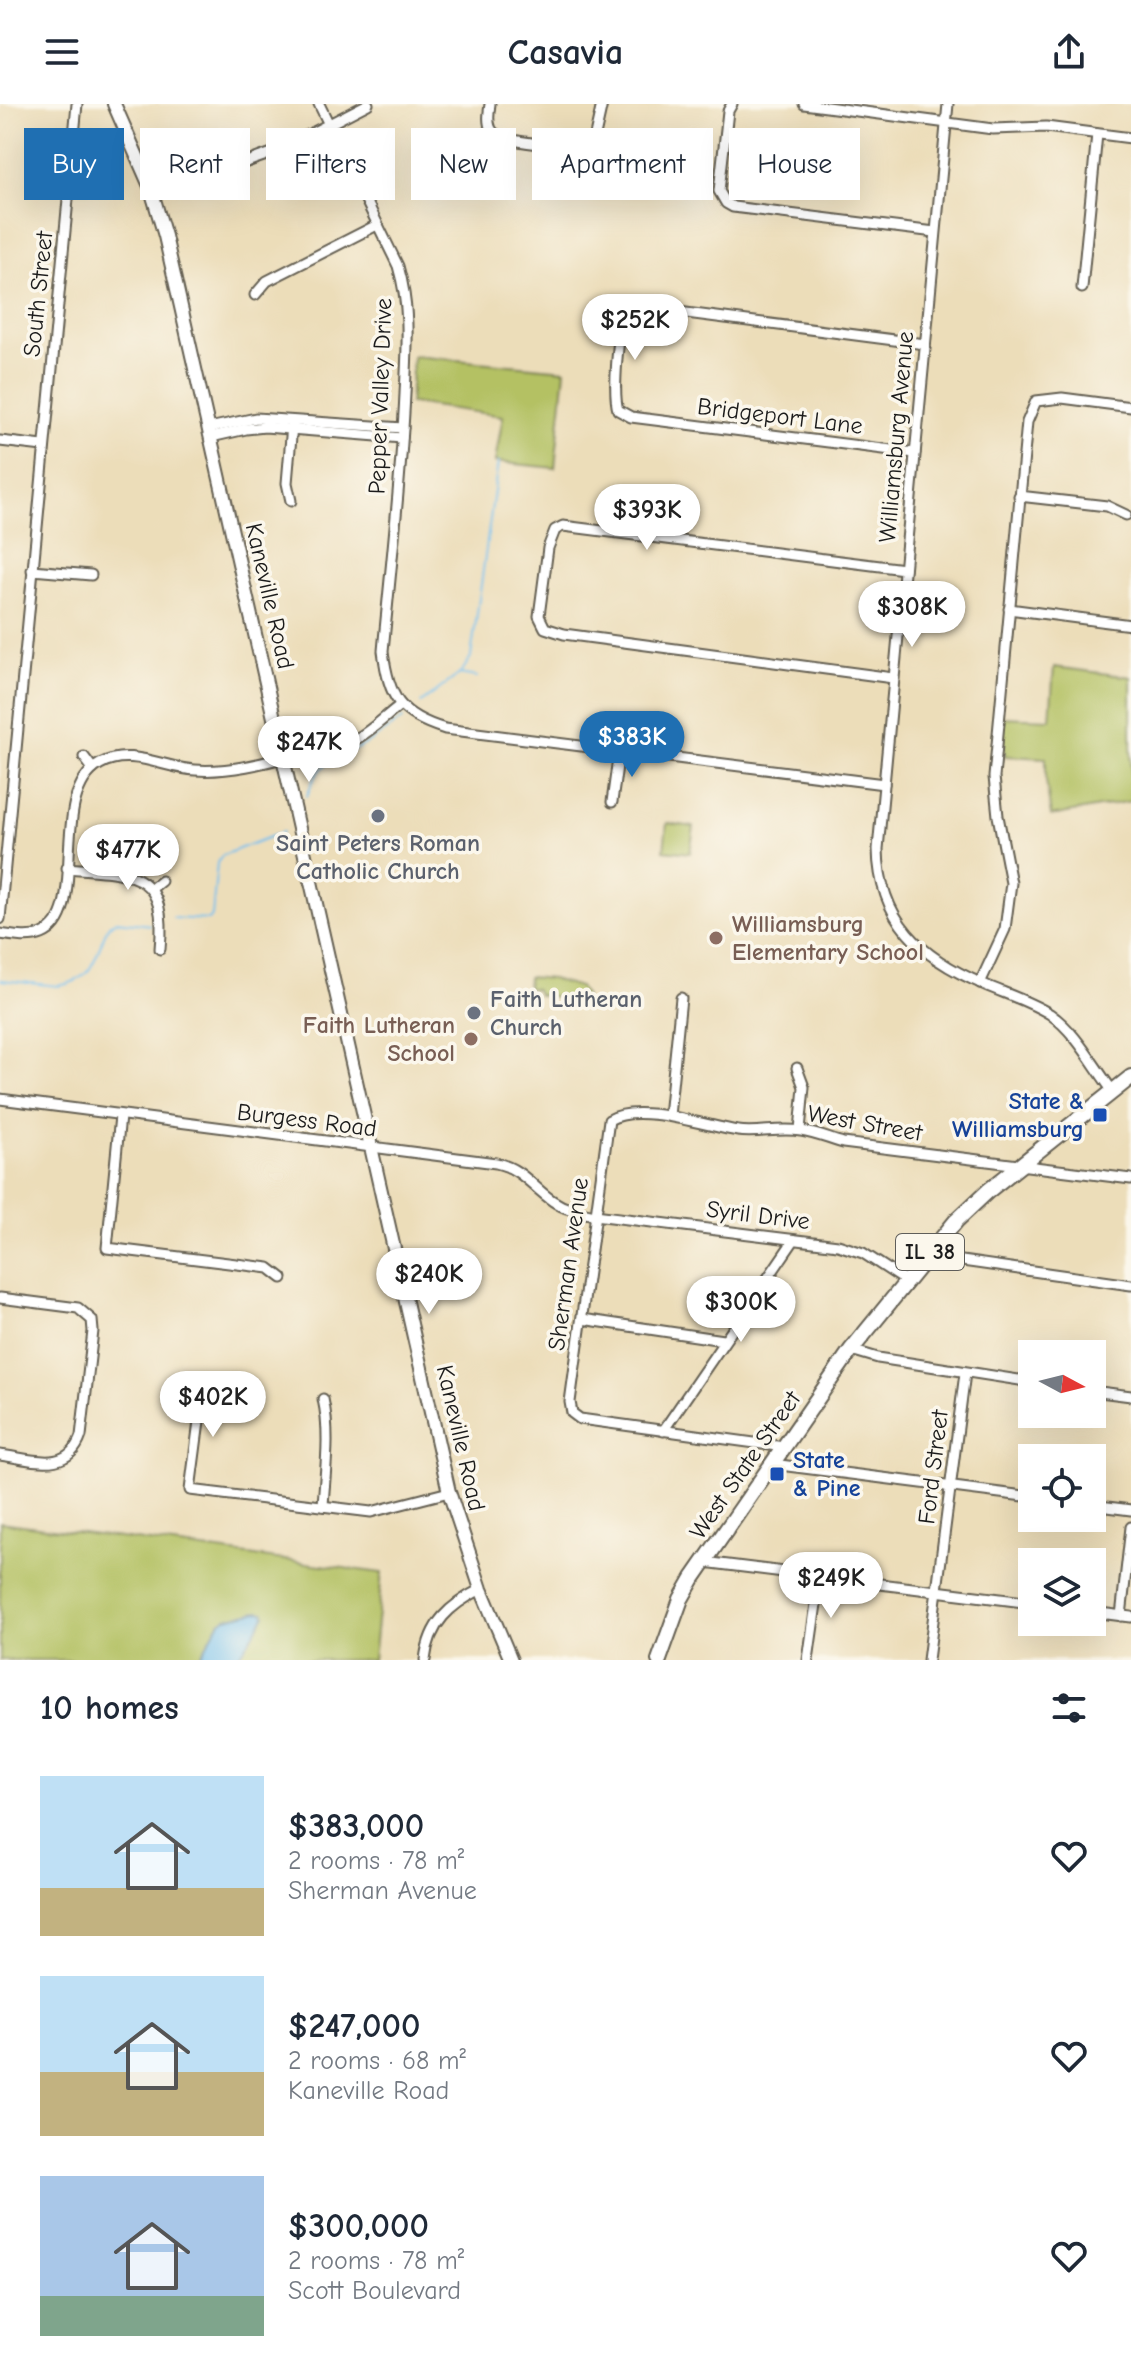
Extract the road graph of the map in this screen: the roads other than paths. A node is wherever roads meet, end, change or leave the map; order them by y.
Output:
1 (77, 104) edge
2 (114, 104) edge
3 (319, 104) edge
4 (368, 104) edge
5 (490, 104) edge
6 (602, 104) edge
7 (732, 104) edge
8 (804, 104) edge
9 (948, 104) edge
10 (946, 123) junction
11 (330, 124) junction
12 (1097, 134) junction
13 (1131, 138) edge
14 (250, 161) edge
15 (377, 225) junction
16 (935, 232) junction
17 (1082, 288) dead end
18 (255, 295) dead end
19 (925, 344) junction
20 (1131, 407) edge
21 (292, 425) junction
22 (210, 433) junction
23 (403, 433) junction
24 (0, 441) edge
25 (43, 446) junction
26 (915, 453) junction
27 (1019, 496) junction
28 (291, 501) dead end
29 (1126, 515) dead end
30 (904, 569) junction
31 (32, 570) junction
32 (91, 575) dead end
33 (1009, 609) junction
34 (1131, 625) edge
35 (893, 678) junction
36 (399, 706) junction
37 (619, 751) junction
38 (84, 757) dead end
39 (284, 757) junction
40 (93, 769) junction
41 (884, 784) junction
42 (612, 802) dead end
43 (67, 868) junction
44 (161, 881) dead end
45 (151, 889) junction
46 (0, 919) edge
47 (0, 934) edge
48 (160, 949) dead end
49 (980, 983) junction
50 (681, 998) dead end
51 (797, 1068) dead end
52 (1131, 1077) edge
53 (1112, 1090) junction
54 (0, 1099) edge
55 (120, 1116) junction
56 (669, 1116) junction
57 (609, 1120) joint
58 (800, 1130) junction
59 (373, 1149) junction
60 (1020, 1165) junction
61 (1131, 1179) edge
62 (595, 1215) junction
63 (794, 1240) junction
64 (927, 1256) junction
65 (282, 1278) dead end
66 (906, 1281) junction
67 (1131, 1285) edge
68 (0, 1298) edge
69 (582, 1319) junction
70 (723, 1340) junction
71 (851, 1350) junction
72 (965, 1373) junction
73 (1018, 1380) edge
74 (204, 1383) dead end
75 (1106, 1393) edge
76 (1131, 1396) edge
77 (323, 1399) dead end
78 (663, 1431) junction
79 (784, 1447) junction
80 (0, 1455) edge
81 (772, 1464) junction
82 (951, 1488) junction
83 (449, 1492) junction
84 (1018, 1495) edge
85 (323, 1506) junction
86 (1106, 1507) edge
87 (1131, 1510) edge
88 (1131, 1527) edge
89 (704, 1562) junction
90 (820, 1576) junction
91 (481, 1589) junction
92 (937, 1590) junction
93 (1018, 1601) edge
94 (1106, 1614) edge
95 (1126, 1616) edge
96 (425, 1660) edge
97 (511, 1660) edge
98 (659, 1660) edge
99 (808, 1660) edge
100 (928, 1660) edge

1 - 25 street, South Street
2 - 22 main road, Kaneville Road
3 - 11 street, Pepper Valley Drive
4 - 11 street
5 - 6 street
7 - 16 street
8 - 10 street
9 - 10 street, Williamsburg Avenue
10 - 12 street
10 - 16 street, Williamsburg Avenue
11 - 14 street
11 - 15 street, Pepper Valley Drive
12 - 13 street
12 - 17 street
15 - 18 street
15 - 23 street, Pepper Valley Drive
16 - 19 street, Williamsburg Avenue
19 - 26 street, Williamsburg Avenue
19 - 26 street, Bridgeport Lane
20 - 27 street
21 - 22 street
21 - 23 street
21 - 28 street
22 - 39 main road, Kaneville Road
23 - 36 street, Pepper Valley Drive
24 - 25 street
25 - 31 street, South Street
26 - 30 street, Williamsburg Avenue
27 - 29 street
27 - 33 street
30 - 35 street, Williamsburg Avenue
30 - 35 street
31 - 32 street
31 - 46 street, South Street
33 - 34 street
33 - 49 street
35 - 41 street, Williamsburg Avenue
36 - 37 street
36 - 39 street
37 - 41 street
37 - 42 street
38 - 40 street
39 - 40 street
39 - 59 main road, Kaneville Road
40 - 43 street
41 - 49 street, Williamsburg Avenue
43 - 45 street
43 - 47 street
44 - 45 street
45 - 48 street
49 - 53 street, Williamsburg Avenue
50 - 56 street
51 - 58 street
52 - 53 main road, West State Street / IL 38
53 - 60 main road, West State Street / IL 38
54 - 55 street, Burgess Road
55 - 59 street, Burgess Road
55 - 65 street
56 - 57 street, West Street
56 - 58 street, West Street
57 - 62 street, Sherman Avenue
58 - 60 street, West Street
59 - 62 street, Burgess Road
59 - 83 main road, Kaneville Road
60 - 61 street, West Street
60 - 64 main road, West State Street / IL 38
62 - 63 street, Syril Drive
62 - 69 street, Sherman Avenue
63 - 66 street, Syril Drive
63 - 70 street
64 - 66 main road, West State Street / IL 38
64 - 67 street
66 - 71 main road, West State Street / IL 38
68 - 80 street
69 - 70 street
69 - 78 street, Sherman Avenue
70 - 78 street
71 - 72 street
71 - 79 main road, West State Street / IL 38
72 - 73 street
72 - 82 street, Ford Street
74 - 85 street
75 - 76 street
77 - 85 street
78 - 79 street
79 - 81 main road, West State Street / IL 38
81 - 82 street
81 - 89 main road, West State Street / IL 38
82 - 84 street
82 - 92 street, Ford Street
83 - 85 street
83 - 91 main road, Kaneville Road
86 - 87 street
88 - 95 street
89 - 90 street
89 - 98 main road, West State Street / IL 38
90 - 92 street
90 - 99 street
91 - 96 street
91 - 97 main road, Kaneville Road
92 - 93 street
92 - 100 street, Ford Street
94 - 95 street

